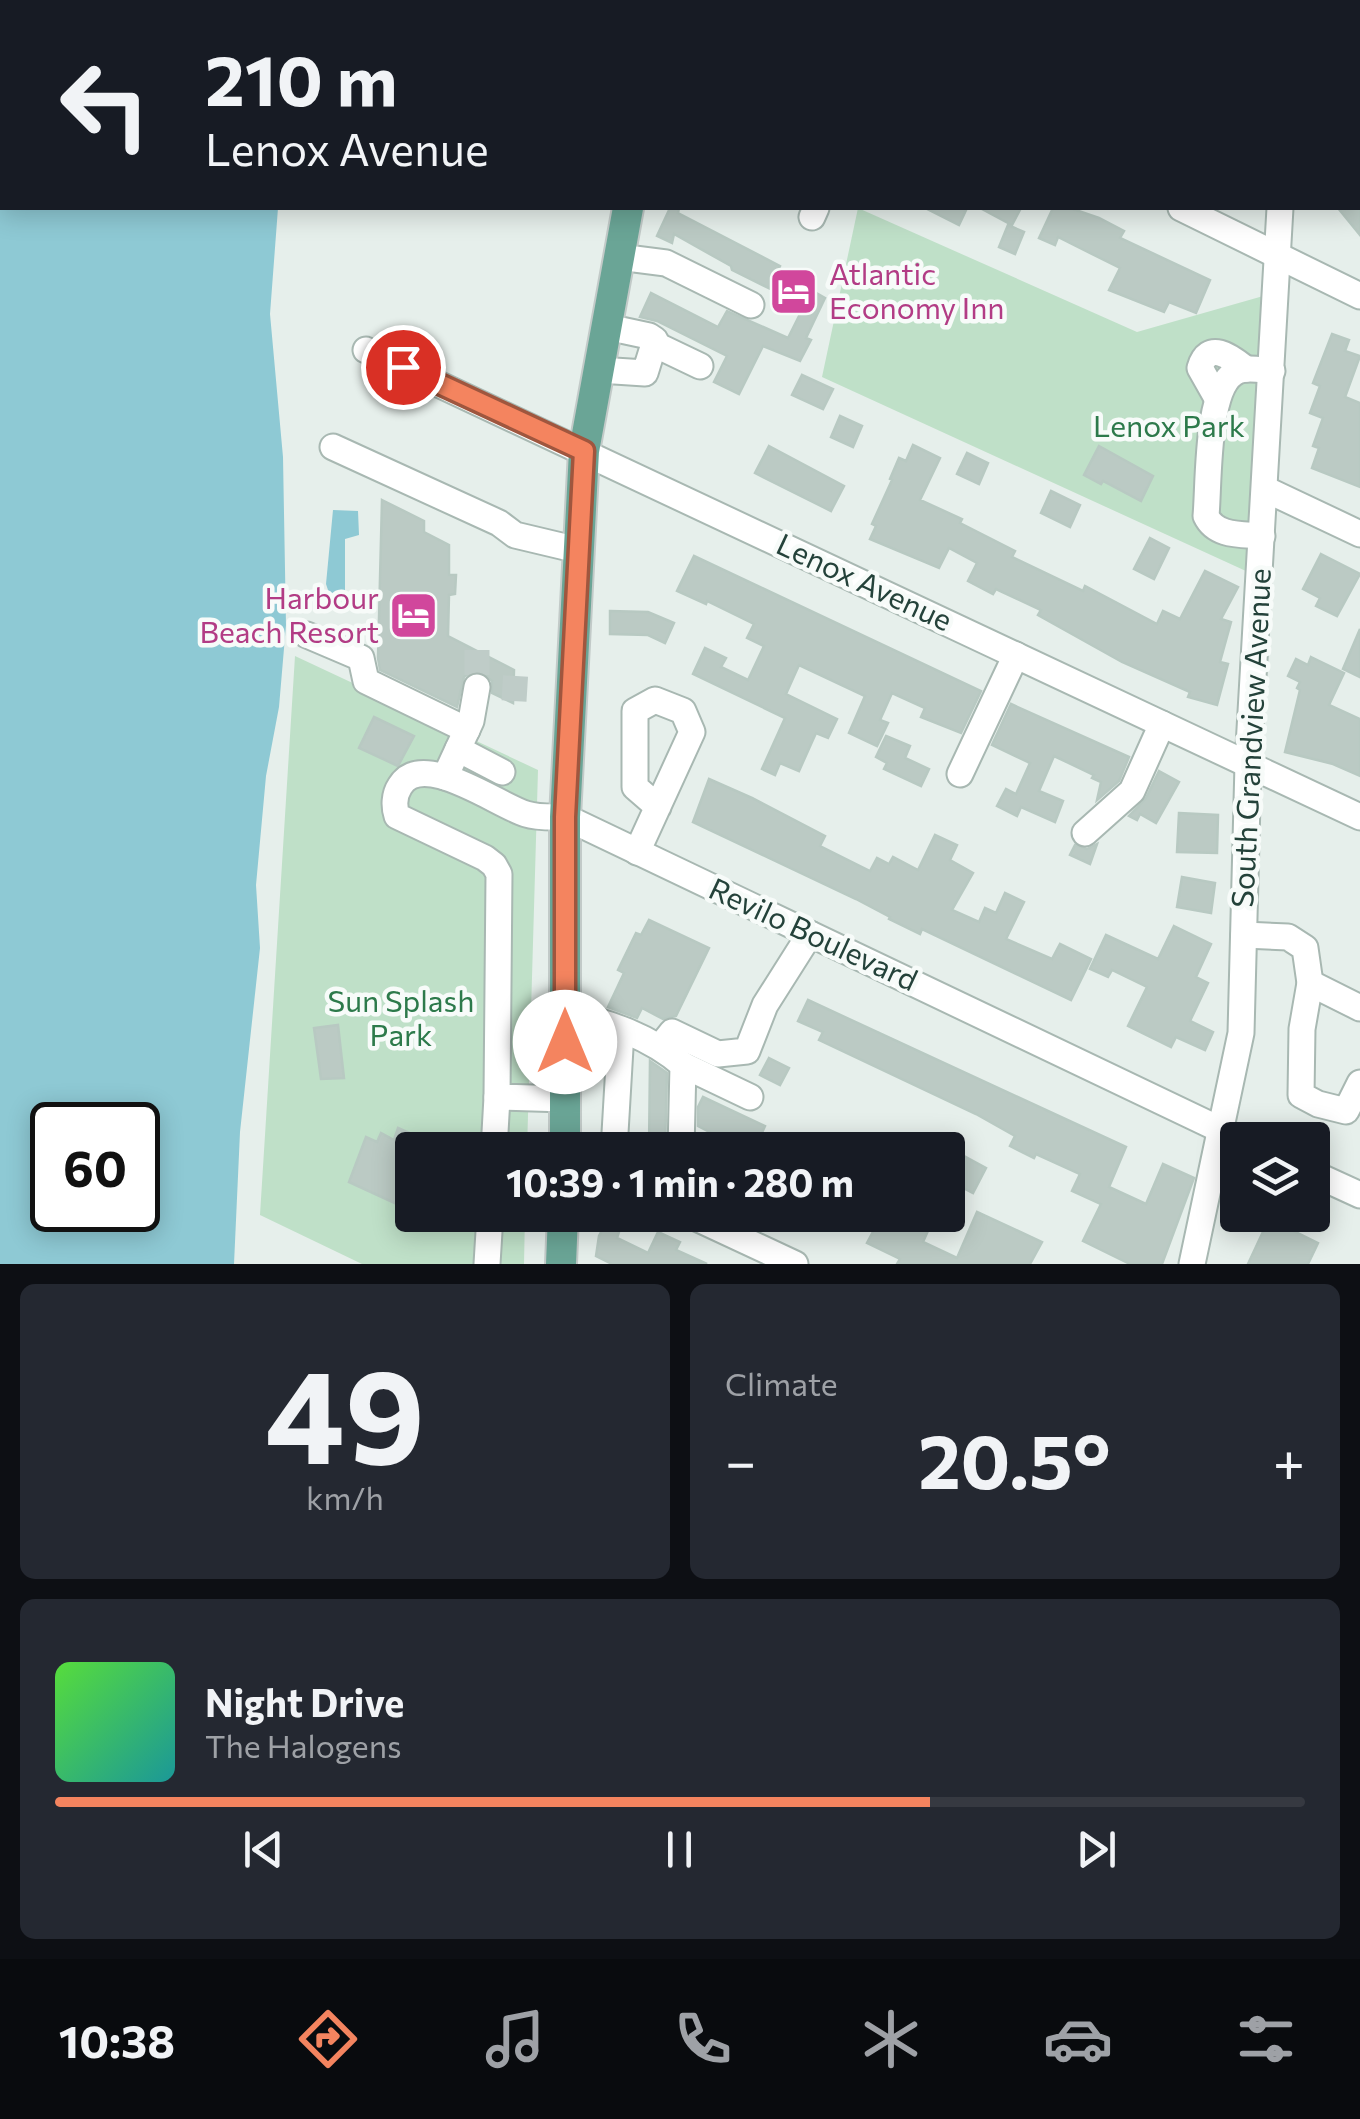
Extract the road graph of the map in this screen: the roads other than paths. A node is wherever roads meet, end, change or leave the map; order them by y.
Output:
1 (628, 210) edge
2 (1185, 210) edge
3 (1280, 210) edge
4 (1279, 257) junction
5 (619, 258) junction
6 (1360, 296) edge
7 (751, 306) dead end
8 (606, 327) junction
9 (654, 344) junction
10 (366, 350) dead end
11 (700, 366) dead end
12 (599, 370) junction
13 (1259, 370) junction
14 (334, 447) dead end
15 (584, 451) junction
16 (1265, 489) junction
17 (1360, 534) edge
18 (1262, 536) junction
19 (578, 550) junction
20 (308, 635) dead end
21 (1016, 655) junction
22 (477, 687) tunnel mouth
23 (1162, 724) junction
24 (462, 740) junction
25 (1248, 764) junction
26 (502, 772) dead end
27 (960, 774) dead end
28 (445, 777) junction
29 (658, 807) dead end
30 (565, 817) junction
31 (1360, 817) edge
32 (1085, 833) dead end
33 (637, 852) junction
34 (810, 934) junction
35 (1244, 935) junction
36 (1310, 983) junction
37 (1360, 1008) edge
38 (565, 1014) junction
39 (621, 1031) junction
40 (660, 1047) junction
41 (683, 1065) junction
42 (1360, 1083) edge
43 (497, 1097) junction
44 (750, 1097) dead end
45 (565, 1099) junction
46 (1233, 1122) edge
47 (1220, 1129) edge
48 (495, 1132) edge
49 (565, 1132) edge
50 (615, 1132) edge
51 (682, 1132) edge
52 (1220, 1174) edge
53 (1330, 1182) edge
54 (1360, 1196) edge
55 (489, 1232) edge
56 (562, 1232) edge
57 (726, 1232) edge
58 (487, 1264) edge
59 (561, 1264) edge
60 (795, 1264) edge
61 (1192, 1264) edge

1 - 5 main road
2 - 4 street
3 - 4 street, South Grandview Avenue
4 - 6 street
4 - 13 street, South Grandview Avenue
5 - 7 street
5 - 8 main road
8 - 9 street
8 - 12 main road
9 - 11 street
9 - 12 street
10 - 15 street, Lenox Avenue
12 - 15 main road
13 - 16 street, South Grandview Avenue
13 - 18 street
14 - 19 street
15 - 19 main road
15 - 21 street, Lenox Avenue
16 - 17 street
16 - 18 street, South Grandview Avenue
18 - 25 street, South Grandview Avenue
19 - 30 main road
20 - 24 street
21 - 23 street, Lenox Avenue
21 - 27 street
22 - 24 street
23 - 25 street, Lenox Avenue
23 - 32 street
24 - 26 street
24 - 28 street
25 - 31 street, Lenox Avenue
25 - 35 street, South Grandview Avenue
28 - 30 street, Revilo Boulevard
28 - 43 street
29 - 33 street
30 - 33 street, Revilo Boulevard
30 - 38 main road
33 - 34 street, Revilo Boulevard
34 - 40 street
34 - 47 street, Revilo Boulevard
35 - 36 street
35 - 46 street, South Grandview Avenue
36 - 37 street
36 - 42 street
38 - 39 street
38 - 45 main road
39 - 40 street
39 - 50 street
40 - 41 street
41 - 44 street
41 - 51 street
43 - 45 street
43 - 48 street
45 - 49 main road
52 - 61 street, South Grandview Avenue
53 - 54 street
55 - 58 street
56 - 59 main road
57 - 60 street

